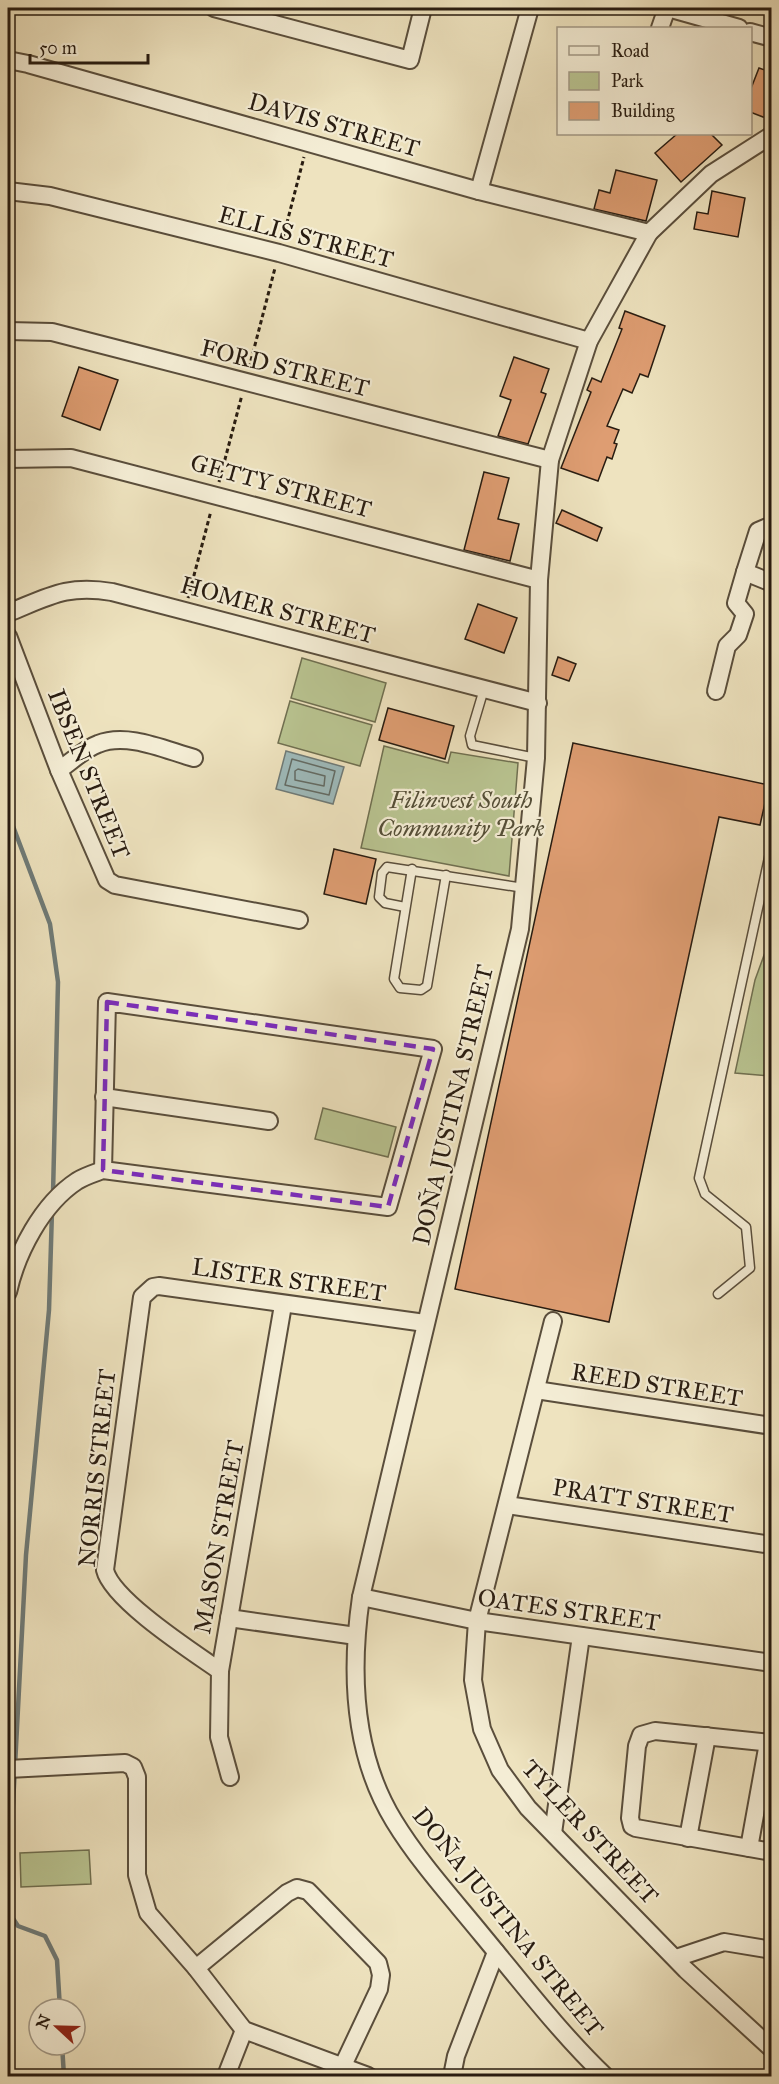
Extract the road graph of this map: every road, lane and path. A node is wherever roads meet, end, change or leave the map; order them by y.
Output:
1 (214, 8) edge
2 (423, 8) edge
3 (530, 8) edge
4 (668, 8) edge
5 (660, 27) edge
6 (735, 27) edge
7 (752, 33) edge
8 (771, 38) edge
9 (8, 60) edge
10 (771, 135) edge
11 (8, 191) edge
12 (479, 191) junction
13 (650, 233) junction
14 (8, 331) edge
15 (589, 341) junction
16 (8, 459) edge
17 (550, 460) junction
18 (771, 525) edge
19 (745, 572) junction
20 (539, 580) junction
21 (771, 584) edge
22 (8, 612) edge
23 (8, 636) edge
24 (484, 689) junction
25 (716, 691) dead end
26 (538, 703) junction
27 (194, 758) dead end
28 (536, 758) junction
29 (59, 771) junction
30 (771, 844) edge
31 (412, 869) junction
32 (446, 875) junction
33 (524, 888) junction
34 (405, 907) junction
35 (299, 920) dead end
36 (104, 1096) junction
37 (269, 1121) dead end
38 (103, 1170) junction
39 (8, 1287) edge
40 (147, 1291) joint
41 (718, 1294) dead end
42 (283, 1305) junction
43 (553, 1321) dead end
44 (425, 1323) junction
45 (536, 1390) junction
46 (771, 1426) edge
47 (507, 1505) junction
48 (771, 1545) edge
49 (361, 1597) junction
50 (229, 1618) junction
51 (477, 1621) junction
52 (356, 1636) junction
53 (581, 1636) junction
54 (771, 1663) edge
55 (220, 1671) junction
56 (707, 1736) junction
57 (770, 1743) edge
58 (8, 1769) edge
59 (230, 1777) dead end
60 (553, 1833) junction
61 (688, 1838) junction
62 (749, 1848) junction
63 (771, 1852) edge
64 (771, 1950) edge
65 (496, 1952) junction
66 (676, 1958) junction
67 (196, 1968) junction
68 (244, 2030) junction
69 (771, 2049) edge
70 (340, 2071) edge
71 (226, 2076) edge
72 (368, 2076) edge
73 (452, 2076) edge
74 (605, 2076) edge

1 - 2 street
3 - 12 street
4 - 5 street
4 - 6 street
7 - 8 street
9 - 12 street, DAVIS STREET
10 - 13 street, DOÑA JUSTINA STREET
11 - 15 street, ELLIS STREET
12 - 13 street, DAVIS STREET
13 - 15 street, DOÑA JUSTINA STREET
14 - 17 street, FORD STREET
15 - 17 street, DOÑA JUSTINA STREET
16 - 20 street, GETTY STREET
17 - 20 street, DOÑA JUSTINA STREET
18 - 19 street
19 - 21 street
19 - 25 street
20 - 26 street, DOÑA JUSTINA STREET
22 - 24 street, HOMER STREET
23 - 29 street, IBSEN STREET
24 - 26 street, HOMER STREET
24 - 28 lane
26 - 28 street, DOÑA JUSTINA STREET
27 - 29 street
28 - 33 street, DOÑA JUSTINA STREET
29 - 35 street, IBSEN STREET
30 - 41 lane
31 - 32 lane
31 - 34 lane
31 - 34 lane
32 - 33 lane
32 - 34 lane
33 - 44 street, DOÑA JUSTINA STREET
36 - 37 street
36 - 38 street
36 - 38 street
38 - 39 street
40 - 42 street, LISTER STREET
40 - 55 street, NORRIS STREET
42 - 44 street, LISTER STREET
42 - 50 street, MASON STREET
43 - 45 street, TYLER STREET
44 - 49 street, DOÑA JUSTINA STREET
45 - 46 street, REED STREET
45 - 47 street, TYLER STREET
47 - 48 street, PRATT STREET
47 - 51 street, TYLER STREET
49 - 51 street, OATES STREET
49 - 52 street, DOÑA JUSTINA STREET
50 - 52 street
50 - 55 street, MASON STREET
51 - 53 street, OATES STREET
51 - 60 street, TYLER STREET
52 - 65 street, DOÑA JUSTINA STREET
53 - 54 street, OATES STREET
53 - 60 street
55 - 59 street, MASON STREET
56 - 57 street
56 - 61 street
56 - 61 street
57 - 62 street
58 - 67 street
60 - 66 street, TYLER STREET
61 - 62 street
62 - 63 street
64 - 66 street
65 - 73 street
65 - 74 street, DOÑA JUSTINA STREET
66 - 69 street, TYLER STREET
67 - 68 street
67 - 70 street
68 - 70 street
68 - 71 street
70 - 72 street

